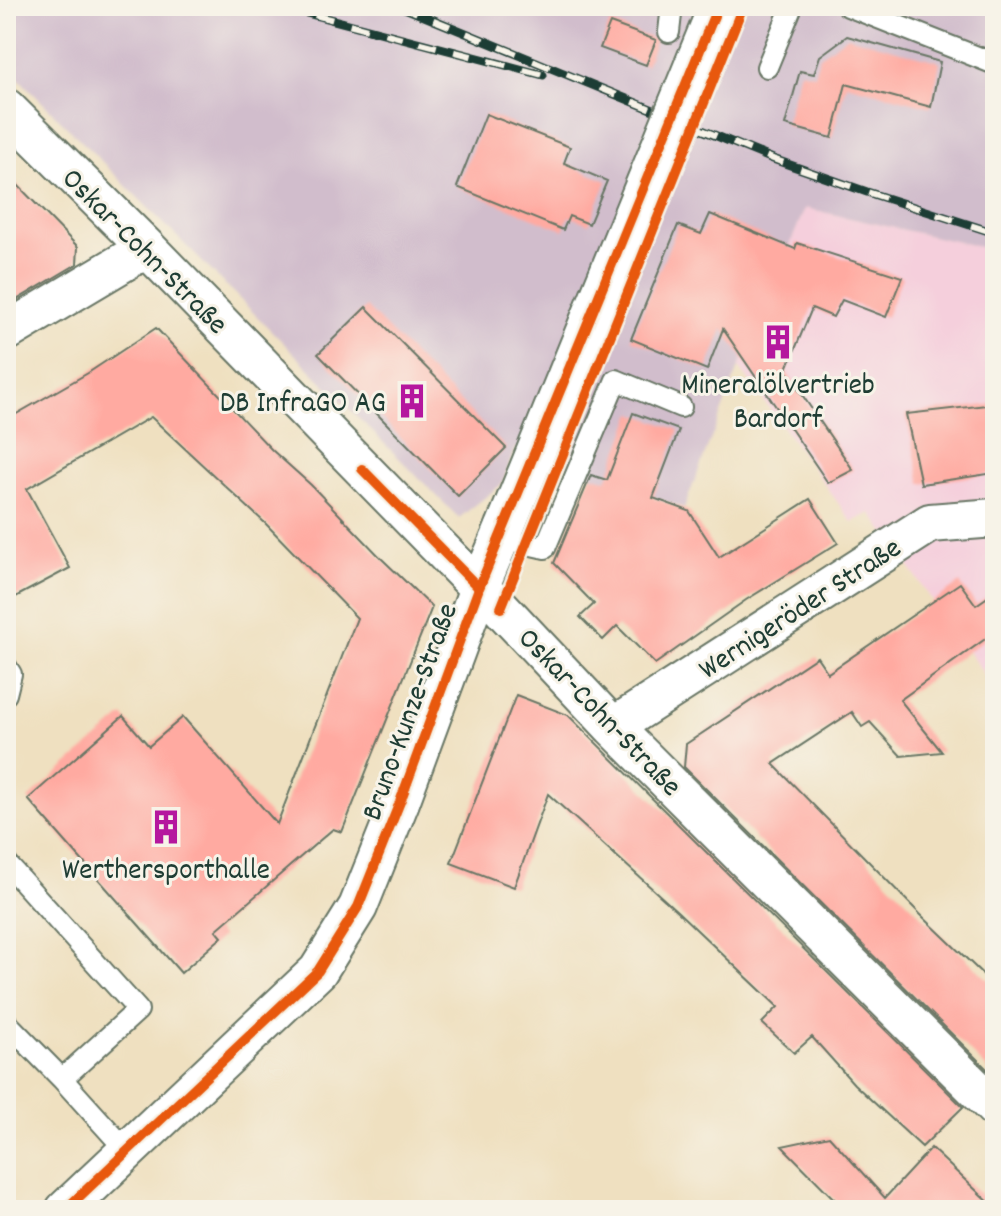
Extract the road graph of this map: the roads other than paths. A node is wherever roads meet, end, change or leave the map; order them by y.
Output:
1 (672, 6) edge
2 (718, 6) edge
3 (792, 6) edge
4 (848, 6) edge
5 (669, 32) dead end
6 (995, 64) edge
7 (767, 67) dead end
8 (6, 108) edge
9 (147, 248) junction
10 (6, 332) edge
11 (681, 407) dead end
12 (995, 518) edge
13 (502, 532) junction
14 (479, 588) junction
15 (6, 666) edge
16 (6, 694) edge
17 (613, 727) junction
18 (6, 863) edge
19 (6, 1022) edge
20 (62, 1079) junction
21 (995, 1108) edge
22 (127, 1151) junction
23 (65, 1210) edge

1 - 5 lane
2 - 13 street, Bruno-Kunze-Straße, bridge
3 - 7 lane
4 - 6 lane
8 - 9 street, Oskar-Cohn-Straße
9 - 10 street
9 - 14 street, Oskar-Cohn-Straße
11 - 13 lane
12 - 17 street, Wernigeröder Straße
13 - 14 street, Bruno-Kunze-Straße
14 - 17 street, Oskar-Cohn-Straße
14 - 22 street, Bruno-Kunze-Straße
15 - 16 lane
17 - 21 street, Oskar-Cohn-Straße
18 - 20 lane
19 - 20 lane
20 - 22 lane
22 - 23 street, Bruno-Kunze-Straße

